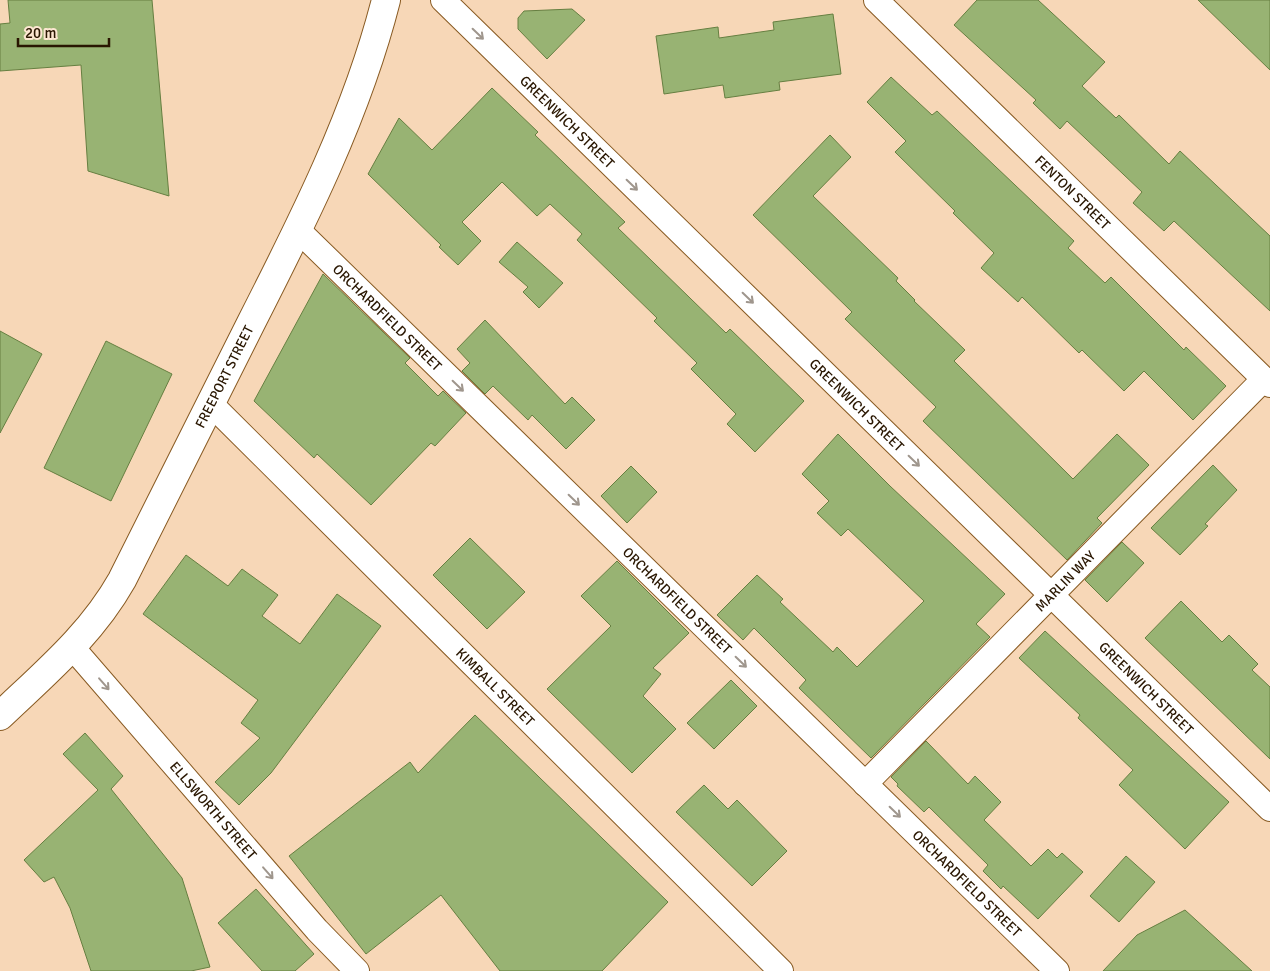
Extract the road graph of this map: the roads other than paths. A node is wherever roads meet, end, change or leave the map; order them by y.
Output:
1 (386, 0) edge
2 (443, 0) edge
3 (876, 0) edge
4 (298, 230) junction
5 (1267, 382) edge
6 (211, 404) junction
7 (1051, 595) junction
8 (72, 647) junction
9 (0, 716) edge
10 (865, 784) junction
11 (1270, 809) edge
12 (357, 971) edge
13 (781, 971) edge
14 (1057, 971) edge

1 - 4 main road, FREEPORT STREET
2 -> 7 street, GREENWICH STREET
3 - 5 street, FENTON STREET
4 - 6 main road, FREEPORT STREET
4 -> 10 street, ORCHARDFIELD STREET
5 - 7 street, MARLIN WAY
6 - 8 main road, FREEPORT STREET
6 - 13 street, KIMBALL STREET
7 - 10 street, MARLIN WAY
7 - 11 street, GREENWICH STREET
8 - 9 main road, FREEPORT STREET
8 -> 12 street, ELLSWORTH STREET
10 -> 14 street, ORCHARDFIELD STREET

